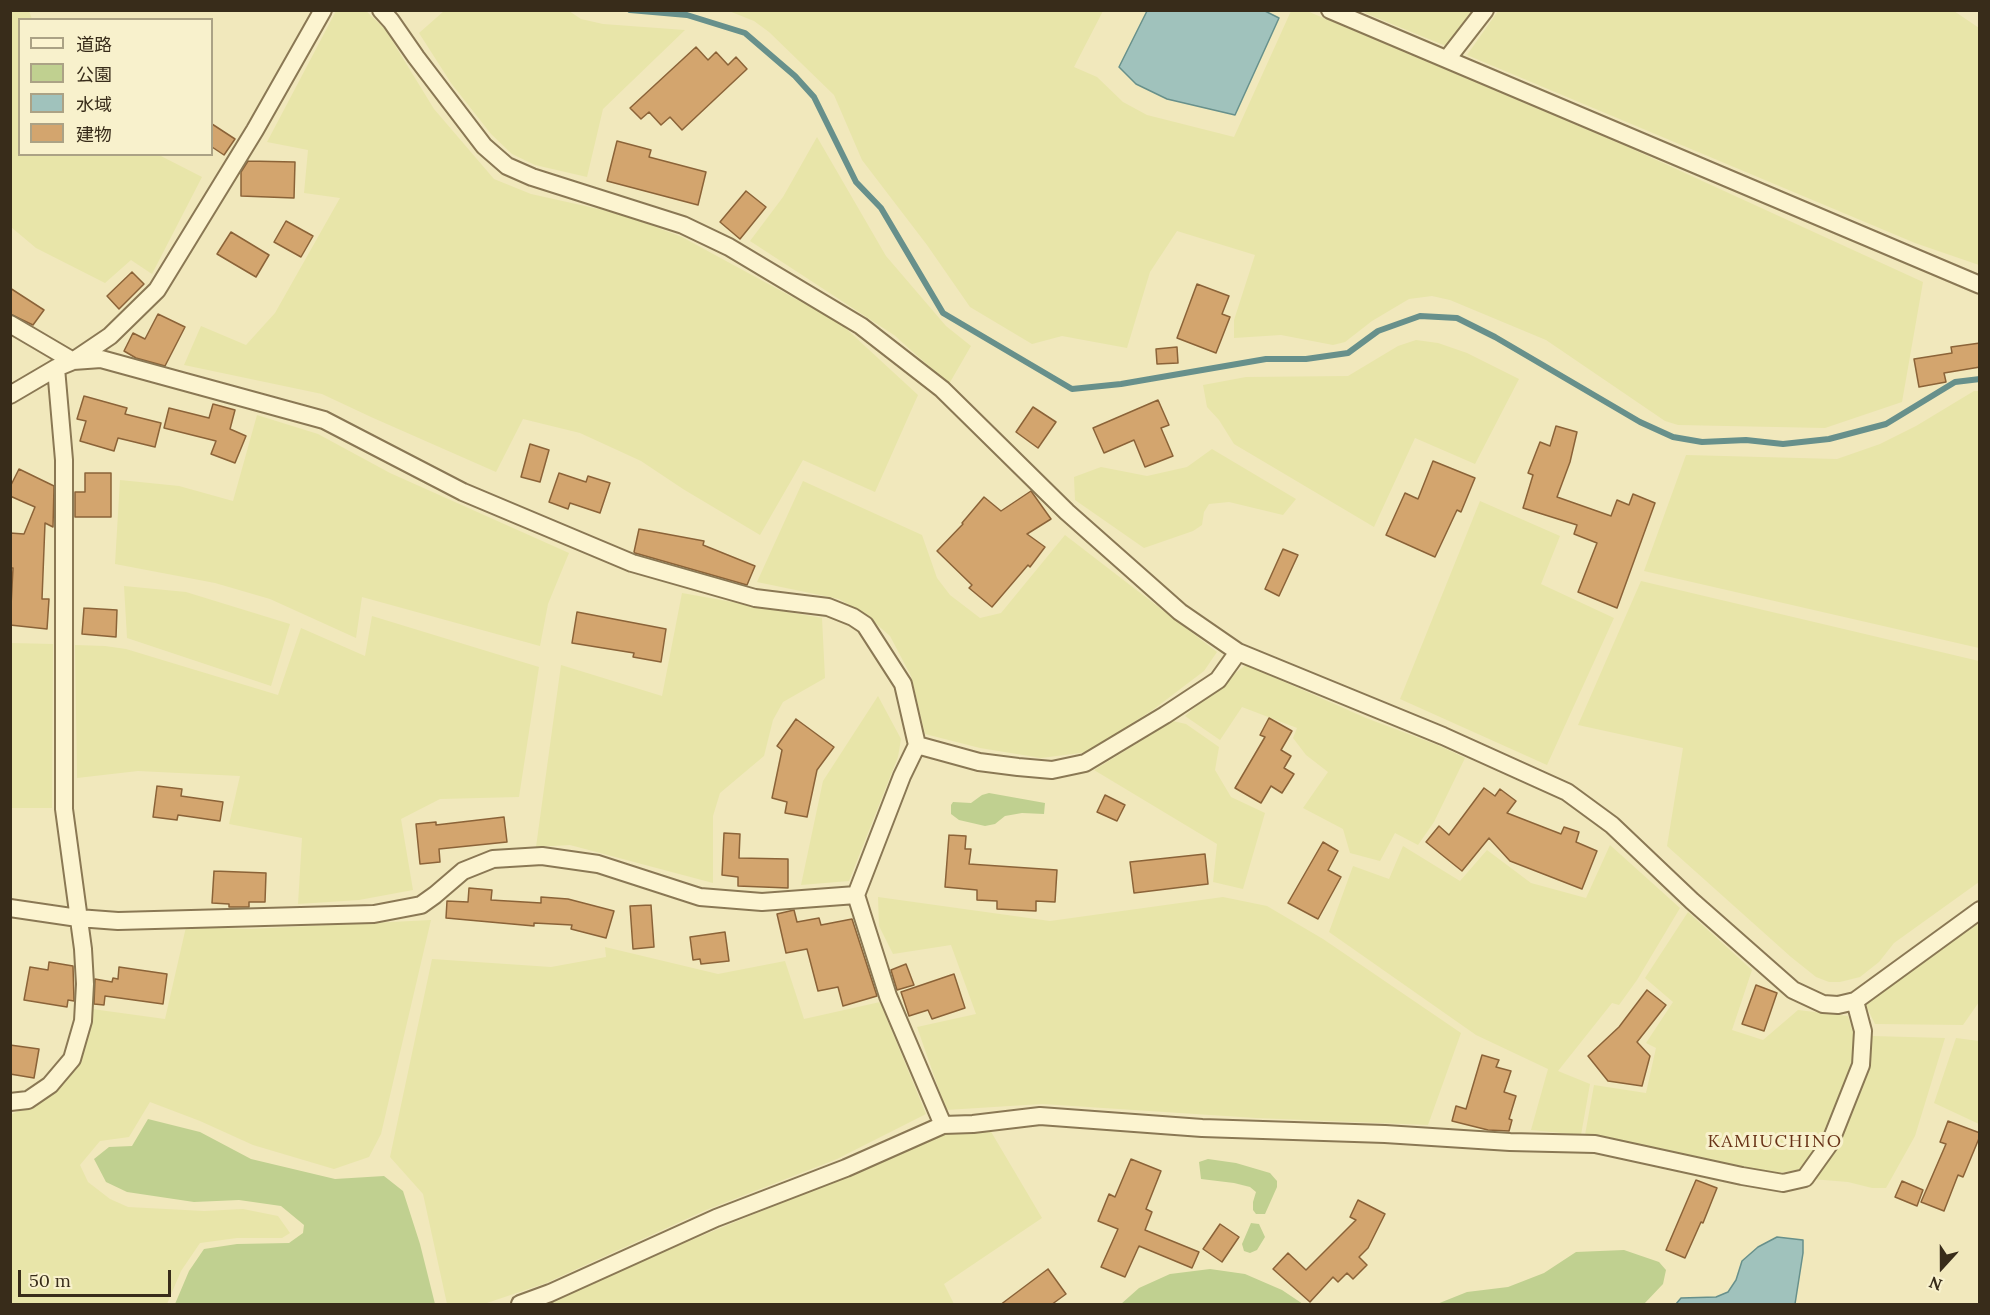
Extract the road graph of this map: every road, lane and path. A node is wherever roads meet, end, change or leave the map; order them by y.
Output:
1 (323, 10) edge
2 (381, 10) edge
3 (1330, 10) edge
4 (1485, 10) edge
5 (1447, 59) junction
6 (1980, 285) edge
7 (10, 324) edge
8 (74, 361) junction
9 (56, 368) junction
10 (10, 395) edge
11 (1238, 652) junction
12 (917, 744) junction
13 (856, 895) junction
14 (10, 908) edge
15 (1980, 910) edge
16 (78, 918) junction
17 (1855, 1001) junction
18 (10, 1102) edge
19 (943, 1125) junction
20 (520, 1305) edge

1 - 8 street
2 - 11 street
3 - 5 street
4 - 5 street
5 - 6 street
7 - 8 street
8 - 9 street
8 - 12 street
9 - 10 street
9 - 16 street
11 - 12 street
11 - 17 street
12 - 13 street
13 - 16 street
13 - 19 street
14 - 16 street
15 - 17 street
16 - 18 street
17 - 19 street
19 - 20 street

